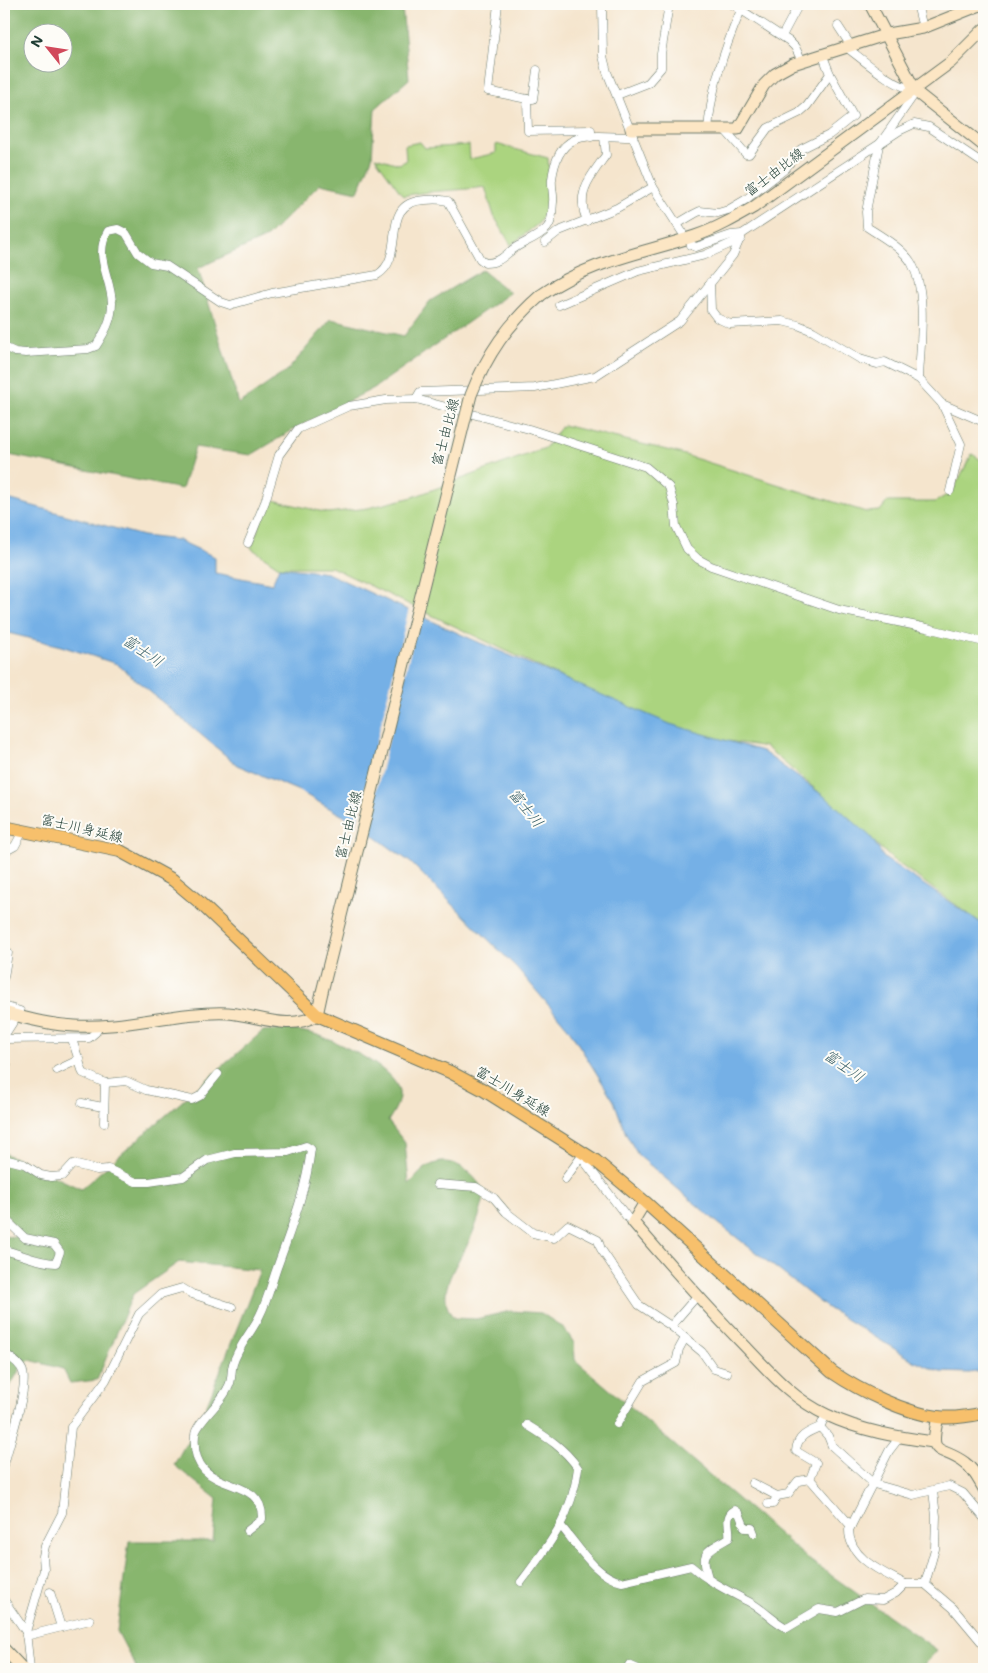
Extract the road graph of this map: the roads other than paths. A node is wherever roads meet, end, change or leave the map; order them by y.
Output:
1 (498, 4) edge
2 (602, 4) edge
3 (669, 4) edge
4 (732, 4) edge
5 (799, 4) edge
6 (870, 4) edge
7 (918, 4) edge
8 (983, 4) edge
9 (741, 10) junction
10 (838, 26) dead end
11 (923, 28) junction
12 (984, 29) edge
13 (888, 34) junction
14 (782, 36) junction
15 (849, 46) junction
16 (824, 56) junction
17 (802, 61) junction
18 (536, 70) dead end
19 (830, 74) junction
20 (915, 90) junction
21 (617, 95) junction
22 (528, 99) junction
23 (708, 130) junction
24 (725, 130) junction
25 (632, 133) junction
26 (604, 137) junction
27 (591, 138) junction
28 (879, 145) junction
29 (984, 146) edge
30 (984, 164) edge
31 (652, 187) junction
32 (587, 221) junction
33 (677, 224) junction
34 (682, 232) dead end
35 (742, 236) junction
36 (545, 242) dead end
37 (691, 245) dead end
38 (710, 282) junction
39 (559, 305) dead end
40 (4, 347) edge
41 (919, 379) junction
42 (416, 399) junction
43 (942, 404) junction
44 (984, 422) edge
45 (950, 491) dead end
46 (248, 543) dead end
47 (984, 642) edge
48 (4, 827) edge
49 (23, 830) junction
50 (4, 852) edge
51 (4, 947) edge
52 (4, 977) edge
53 (4, 1006) edge
54 (4, 1012) edge
55 (317, 1015) junction
56 (18, 1016) junction
57 (97, 1025) junction
58 (4, 1037) edge
59 (72, 1039) junction
60 (80, 1059) junction
61 (57, 1070) dead end
62 (218, 1074) dead end
63 (105, 1083) junction
64 (82, 1102) dead end
65 (103, 1107) junction
66 (104, 1123) dead end
67 (4, 1159) edge
68 (565, 1179) dead end
69 (437, 1184) dead end
70 (645, 1202) junction
71 (4, 1218) edge
72 (634, 1222) junction
73 (4, 1250) edge
74 (697, 1296) junction
75 (232, 1307) dead end
76 (671, 1326) junction
77 (685, 1338) junction
78 (4, 1353) edge
79 (727, 1373) dead end
80 (984, 1413) edge
81 (826, 1415) junction
82 (938, 1417) junction
83 (617, 1424) dead end
84 (527, 1425) dead end
85 (820, 1427) junction
86 (900, 1438) junction
87 (934, 1442) junction
88 (4, 1465) edge
89 (810, 1479) junction
90 (752, 1483) dead end
91 (874, 1484) junction
92 (984, 1489) edge
93 (933, 1491) junction
94 (778, 1496) junction
95 (768, 1504) dead end
96 (984, 1518) edge
97 (562, 1526) junction
98 (851, 1526) junction
99 (247, 1532) dead end
100 (754, 1533) dead end
101 (709, 1580) junction
102 (521, 1582) dead end
103 (905, 1584) junction
104 (925, 1584) junction
105 (50, 1592) dead end
106 (4, 1600) edge
107 (90, 1620) dead end
108 (61, 1627) junction
109 (26, 1634) junction
110 (984, 1645) edge
111 (4, 1649) edge
112 (629, 1665) dead end
113 (23, 1669) edge
114 (30, 1669) edge
115 (638, 1669) edge

1 - 22 street
2 - 21 street
3 - 21 street
4 - 9 street
5 - 14 street
6 - 13 main road
7 - 11 street
8 - 11 main road
9 - 14 street
9 - 23 street
10 - 15 street
11 - 13 main road
12 - 20 main road, 富士由比線
13 - 15 main road
13 - 20 main road
14 - 17 street
15 - 16 main road
15 - 20 street
16 - 17 main road
16 - 19 street
17 - 24 main road
18 - 22 street
19 - 24 street
19 - 33 street
20 - 28 street
20 - 29 main road
20 - 55 main road, 富士由比線, bridge
21 - 25 street
22 - 27 street
23 - 24 main road
23 - 25 main road
25 - 26 street
25 - 31 street
26 - 27 street
26 - 32 street
27 - 40 street
28 - 30 street
28 - 35 street
28 - 41 street
31 - 32 street
31 - 33 street
32 - 36 street
33 - 34 street
35 - 37 street
35 - 38 street
35 - 39 street
38 - 41 street
38 - 42 street
41 - 43 street
42 - 46 street
42 - 47 street
43 - 44 street
43 - 45 street
48 - 49 main road, 富士川身延線
49 - 50 street
49 - 55 main road, 富士川身延線
51 - 52 street
53 - 56 street
54 - 56 main road
55 - 57 main road
55 - 70 main road, 富士川身延線
56 - 57 main road
56 - 58 street
57 - 59 street
58 - 59 street
59 - 60 street
60 - 61 street
60 - 63 street
62 - 63 street
63 - 65 street
64 - 65 street
65 - 66 street
67 - 99 street
68 - 72 street
69 - 76 street
70 - 72 main road
70 - 82 main road, 富士川身延線
71 - 73 street
72 - 74 main road
74 - 76 street
74 - 81 main road
75 - 109 street
76 - 77 street
77 - 79 street
77 - 83 street
78 - 88 street
80 - 82 main road, 富士川身延線
81 - 85 street
81 - 86 main road
82 - 87 main road
84 - 97 street
85 - 89 street
85 - 91 street
86 - 87 main road
86 - 91 street
87 - 92 main road
89 - 94 street
89 - 98 street
90 - 94 street
91 - 93 street
91 - 98 street
93 - 96 street
93 - 104 street
94 - 95 street
97 - 101 street
97 - 102 street
98 - 103 street
100 - 101 street
101 - 103 street
103 - 104 street
104 - 110 street
105 - 108 street
106 - 109 street
107 - 108 street
108 - 109 street
109 - 114 street
111 - 113 main road
112 - 115 street

